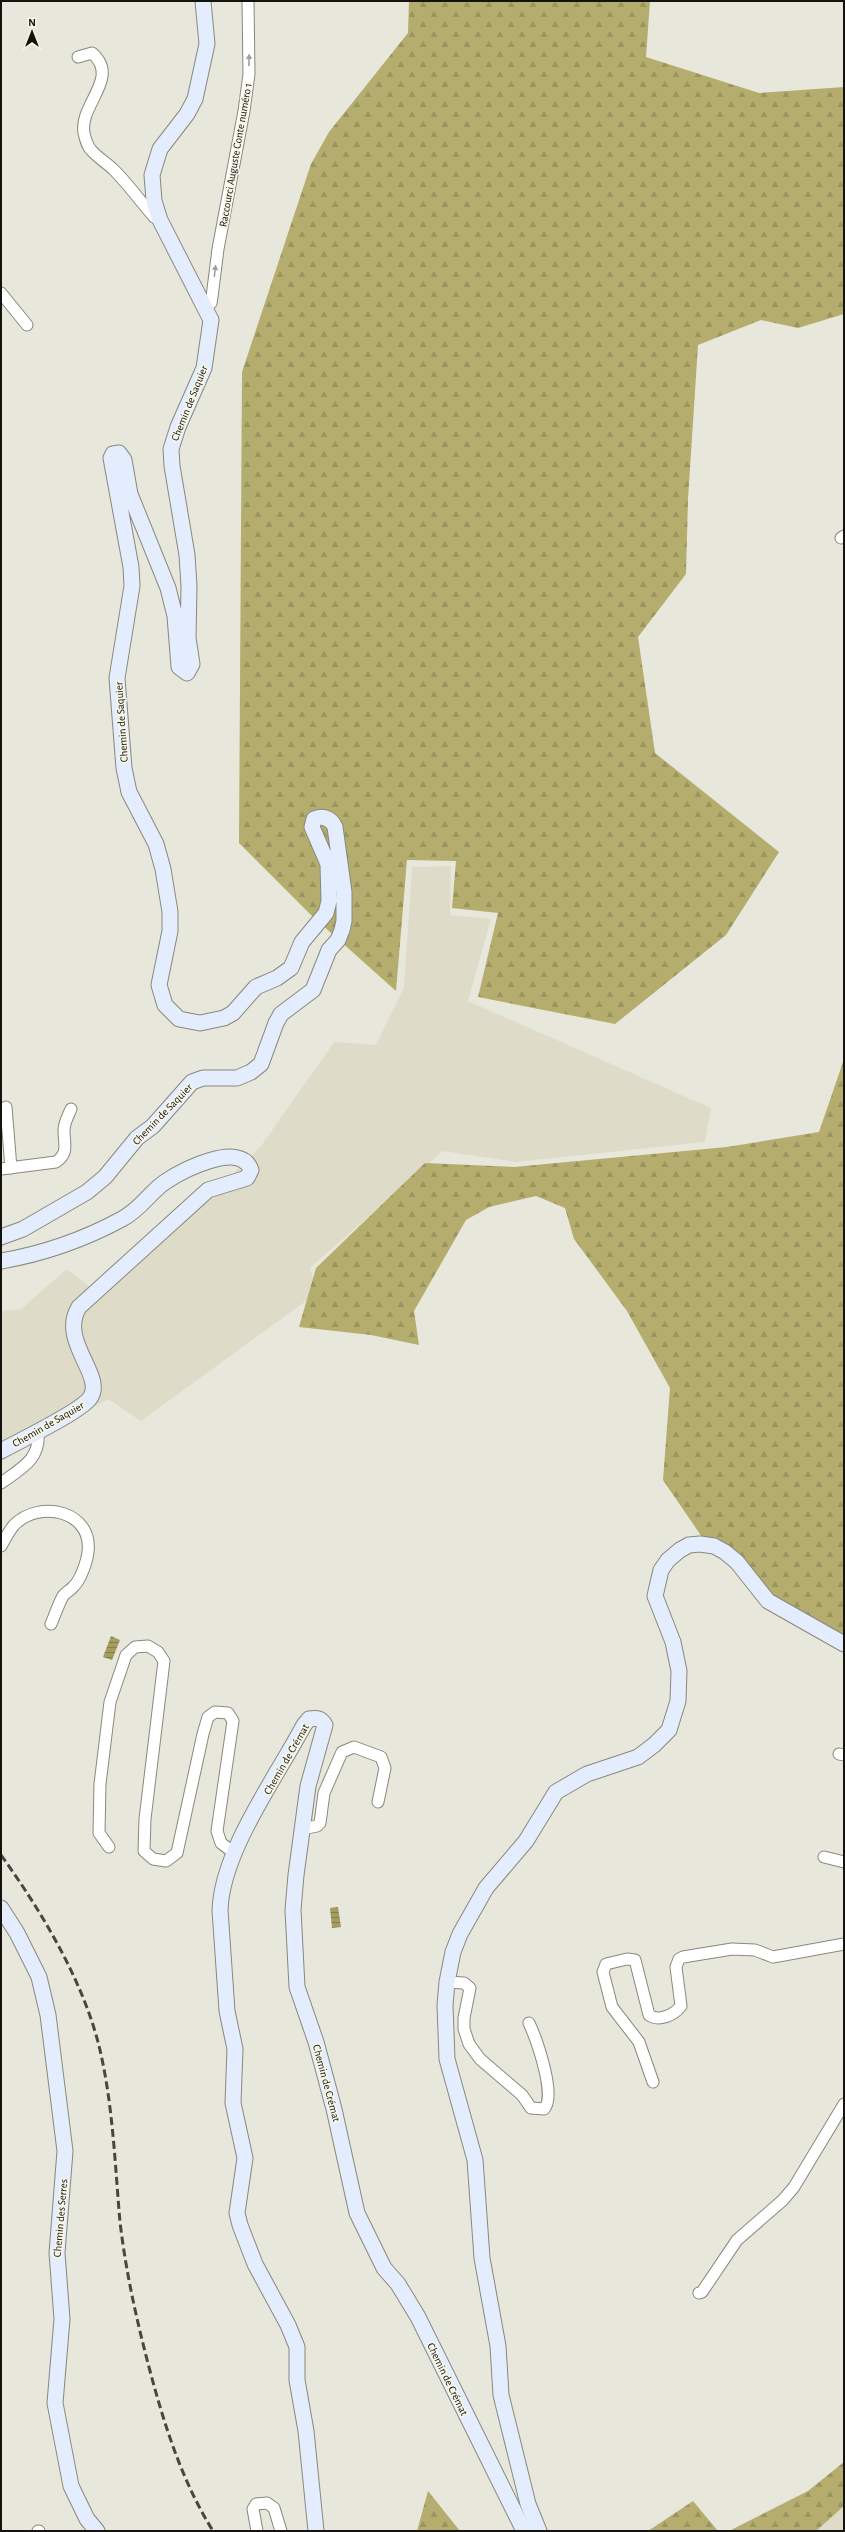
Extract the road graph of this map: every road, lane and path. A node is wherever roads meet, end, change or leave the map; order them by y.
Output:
1 (203, 1) edge
2 (248, 1) edge
3 (78, 57) dead end
4 (160, 220) junction
5 (1, 293) edge
6 (206, 307) junction
7 (26, 325) dead end
8 (6, 1107) dead end
9 (71, 1109) dead end
10 (6, 1168) edge
11 (1, 1237) edge
12 (1, 1261) edge
13 (38, 1431) junction
14 (1, 1451) edge
15 (1, 1483) edge
16 (1, 1546) edge
17 (51, 1624) dead end
18 (844, 1644) edge
19 (378, 1802) dead end
20 (302, 1829) junction
21 (109, 1847) dead end
22 (234, 1853) junction
23 (824, 1857) dead end
24 (844, 1862) edge
25 (1, 1908) edge
26 (844, 1944) edge
27 (447, 1982) junction
28 (529, 2023) dead end
29 (653, 2082) dead end
30 (844, 2104) edge
31 (699, 2293) dead end
32 (96, 2531) edge
33 (257, 2531) edge
34 (281, 2531) edge
35 (316, 2531) edge
36 (524, 2531) edge
37 (539, 2531) edge

1 - 4 street, Chemin de Saquier
6 -> 2 street, Raccourci Auguste Conte numéro 1
3 - 4 street
4 - 6 street, Chemin de Saquier
5 - 7 street
6 - 11 street, Chemin de Saquier
8 - 10 street
9 - 10 street
12 - 13 street, Chemin de Saquier
13 - 14 street, Chemin de Saquier
13 - 15 street
16 - 17 street
18 - 27 street
19 - 20 street
20 - 22 street, Chemin de Crémat
20 - 36 street, Chemin de Crémat
21 - 22 street
22 - 35 street, Chemin de Crémat
23 - 24 street
25 - 32 street, Chemin des Serres
26 - 29 street
27 - 28 street
27 - 37 street
30 - 31 street
33 - 34 street

